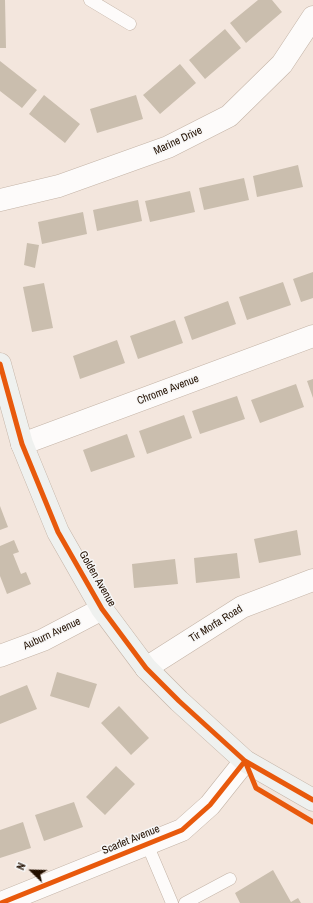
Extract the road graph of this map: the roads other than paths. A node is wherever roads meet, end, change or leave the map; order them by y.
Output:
1 (90, 0) edge
2 (313, 17) edge
3 (130, 24) dead end
4 (0, 200) edge
5 (313, 336) edge
6 (0, 364) edge
7 (22, 444) junction
8 (313, 580) edge
9 (102, 609) junction
10 (0, 656) edge
11 (146, 668) junction
12 (245, 761) junction
13 (313, 800) edge
14 (147, 844) junction
15 (230, 879) dead end
16 (1, 903) edge
17 (172, 903) edge
18 (185, 903) edge

1 - 3 lane
2 - 4 street, Marine Drive
5 - 7 street, Chrome Avenue
6 - 7 street, Golden Avenue
7 - 9 street, Golden Avenue
8 - 11 street, Tir Morfa Road
9 - 10 street, Auburn Avenue
9 - 11 street, Golden Avenue
11 - 12 street, Golden Avenue
12 - 13 street, Golden Avenue
12 - 14 street, Scarlet Avenue
14 - 16 street, Scarlet Avenue
14 - 17 lane
15 - 18 lane

